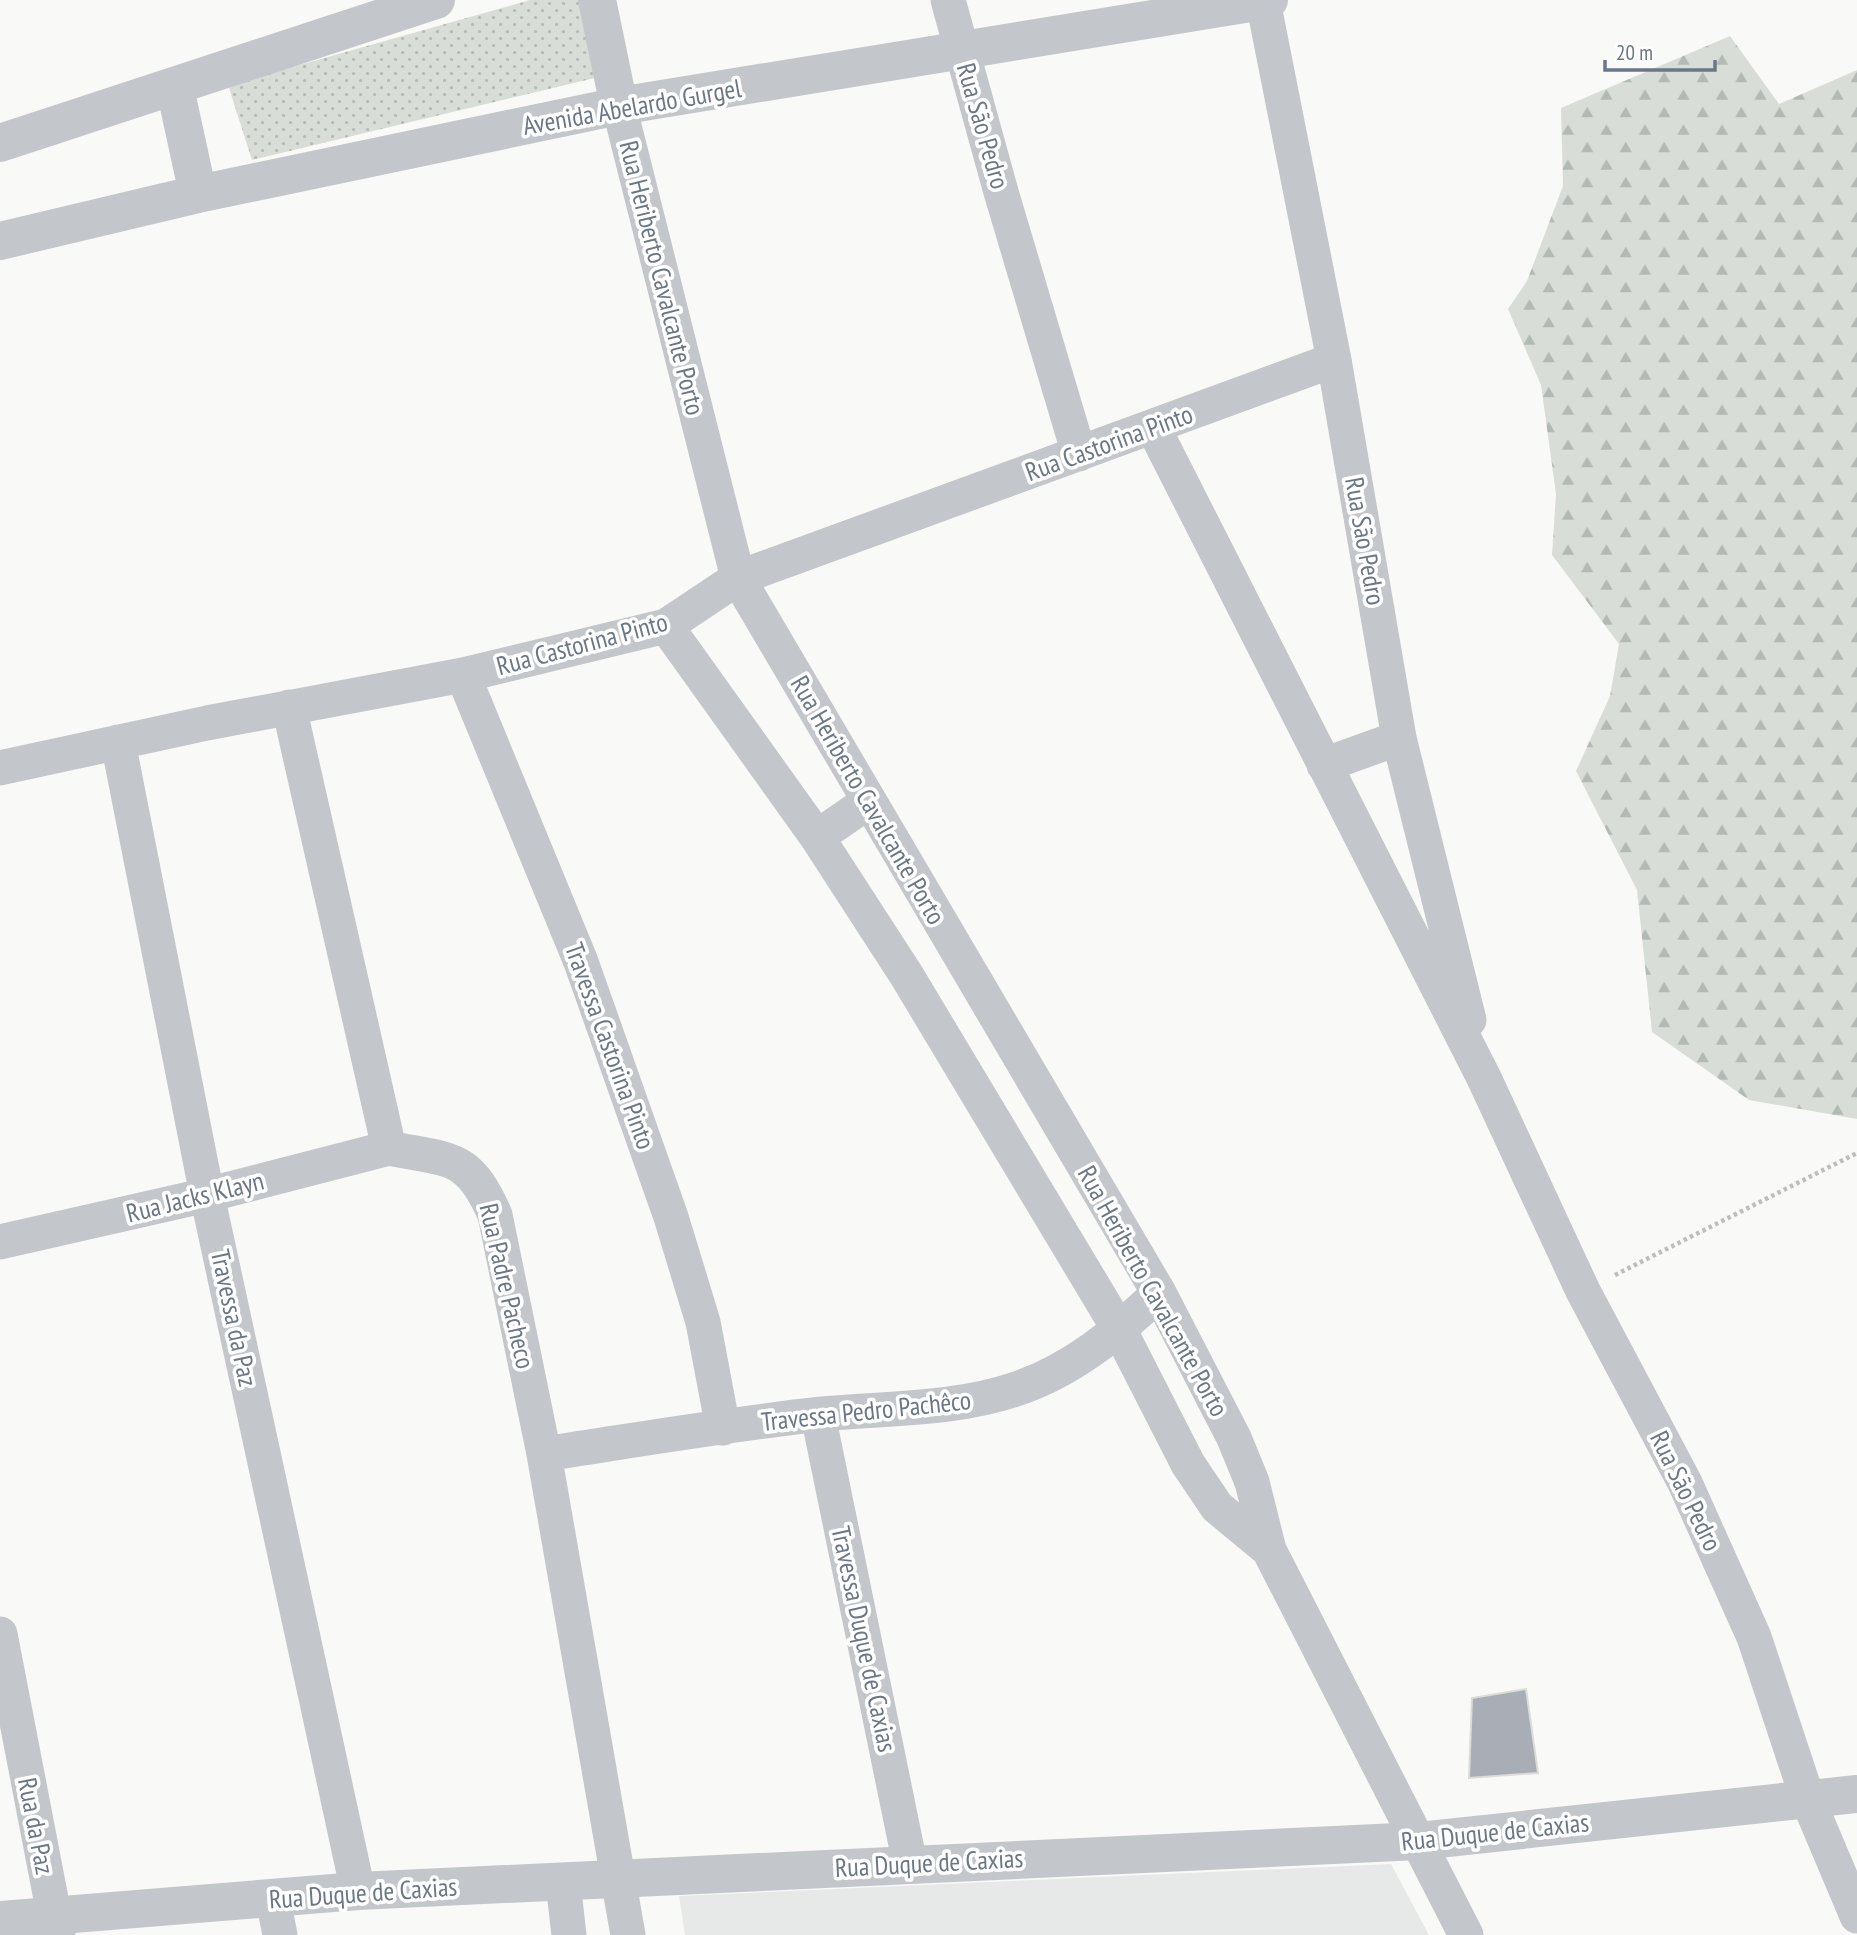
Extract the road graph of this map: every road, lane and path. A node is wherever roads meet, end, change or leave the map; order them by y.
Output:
1 (436, 0) edge
2 (597, 0) edge
3 (948, 0) edge
4 (1266, 1) edge
5 (962, 52) junction
6 (175, 88) junction
7 (619, 106) junction
8 (0, 143) edge
9 (198, 194) junction
10 (0, 241) edge
11 (1334, 360) junction
12 (1153, 427) junction
13 (1079, 454) junction
14 (738, 578) junction
15 (666, 626) junction
16 (463, 676) junction
17 (289, 707) junction
18 (1399, 738) junction
19 (118, 742) junction
20 (1324, 765) junction
21 (0, 768) edge
22 (868, 802) junction
23 (817, 837) junction
24 (1484, 1078) junction
25 (389, 1148) junction
26 (1857, 1153) edge
27 (207, 1195) junction
28 (0, 1242) edge
29 (1583, 1292) junction
30 (1159, 1293) junction
31 (1120, 1331) junction
32 (818, 1415) junction
33 (723, 1427) junction
34 (544, 1454) junction
35 (1269, 1550) junction
36 (0, 1634) edge
37 (1857, 1794) edge
38 (1808, 1800) junction
39 (1419, 1841) junction
40 (910, 1864) junction
41 (621, 1881) junction
42 (563, 1882) junction
43 (358, 1891) junction
44 (1857, 1916) edge
45 (277, 1917) edge
46 (0, 1920) edge
47 (55, 1925) edge
48 (569, 1935) edge
49 (628, 1935) edge
50 (1466, 1935) edge

1 - 6 street
2 - 7 street, Rua Heriberto Cavalcante Porto
3 - 5 street, Rua São Pedro
4 - 5 street, Avenida Abelardo Gurgel
4 - 11 street, Rua São Pedro
5 - 7 street, Avenida Abelardo Gurgel
5 - 13 street, Rua São Pedro
6 - 8 street
6 - 9 street
7 - 9 street, Avenida Abelardo Gurgel
7 - 14 street, Rua Heriberto Cavalcante Porto
9 - 10 street, Avenida Abelardo Gurgel
11 - 12 street, Rua Castorina Pinto
11 - 18 street, Rua São Pedro
12 - 13 street, Rua Castorina Pinto
12 - 20 street, Rua São Pedro
13 - 14 street, Rua Castorina Pinto
14 - 15 street, Rua Castorina Pinto
14 - 22 street, Rua Heriberto Cavalcante Porto
15 - 16 street, Rua Castorina Pinto
15 - 23 street, Rua Heriberto Cavalcante Porto
16 - 17 street, Rua Castorina Pinto
16 - 33 street, Travessa Castorina Pinto
17 - 19 street, Rua Castorina Pinto
17 - 25 street
18 - 20 street
18 - 24 street, Rua São Pedro
19 - 21 street, Rua Castorina Pinto
19 - 27 street, Travessa da Paz
20 - 24 street, Rua São Pedro
22 - 23 street
22 - 30 street, Rua Heriberto Cavalcante Porto
23 - 31 street, Rua Heriberto Cavalcante Porto
24 - 29 street, Rua São Pedro
25 - 27 street, Rua Jacks Klayn
25 - 34 street, Rua Padre Pacheco
26 - 29 path
27 - 28 street, Rua Jacks Klayn
27 - 43 street, Travessa da Paz
29 - 38 street, Rua São Pedro
30 - 31 street, Travessa Pedro Pachêco
30 - 35 street, Rua Heriberto Cavalcante Porto
31 - 32 street, Travessa Pedro Pachêco
31 - 35 street, Rua Heriberto Cavalcante Porto
32 - 33 street, Travessa Pedro Pachêco
32 - 40 street, Travessa Duque de Caxias
33 - 34 street, Travessa Pedro Pachêco
34 - 41 street, Rua Padre Pacheco
35 - 39 street, Rua Heriberto Cavalcante Porto
36 - 47 street, Rua da Paz
37 - 38 street, Rua Duque de Caxias
38 - 39 street, Rua Duque de Caxias
38 - 44 street, Rua São Pedro
39 - 40 street, Rua Duque de Caxias
39 - 50 street, Rua Heriberto Cavalcante Porto
40 - 41 street, Rua Duque de Caxias
41 - 42 street, Rua Duque de Caxias
41 - 49 street, Rua Padre Pacheco
42 - 43 street, Rua Duque de Caxias
42 - 48 street
43 - 45 street, Rua Duque de Caxias
45 - 47 street, Rua Duque de Caxias
46 - 47 street, Rua Duque de Caxias

